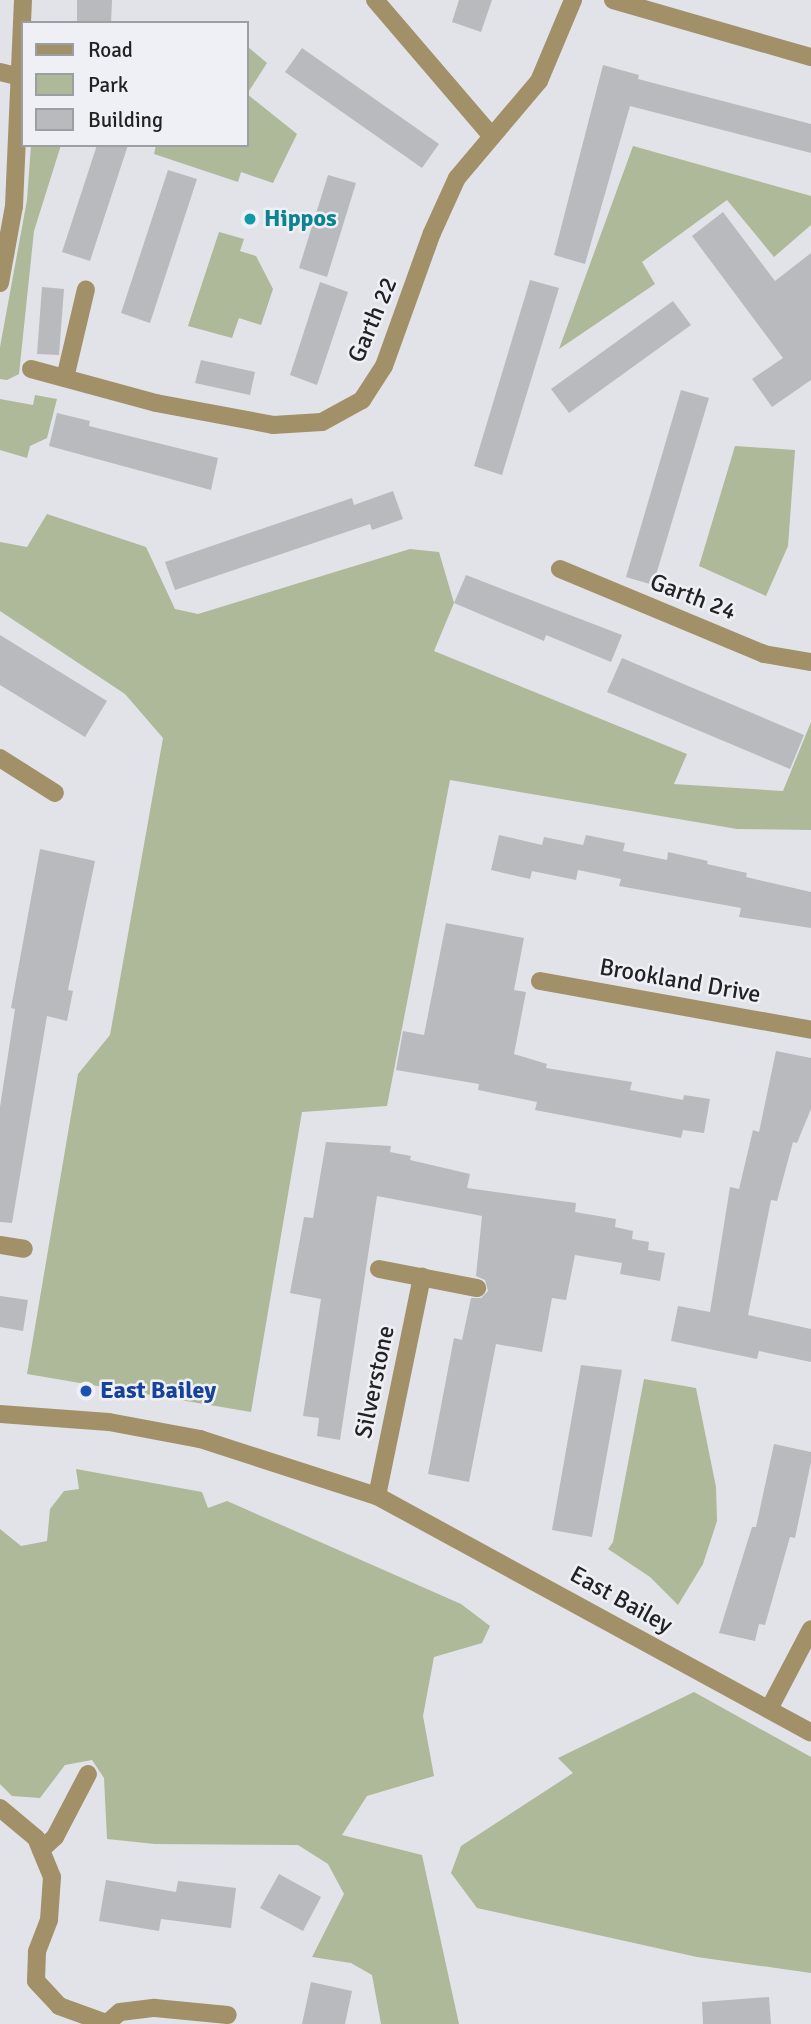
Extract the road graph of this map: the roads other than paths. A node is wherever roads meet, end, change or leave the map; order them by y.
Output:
1 (23, 0) edge
2 (375, 0) edge
3 (573, 0) edge
4 (613, 0) edge
5 (22, 21) edge
6 (21, 51) edge
7 (811, 57) edge
8 (0, 72) edge
9 (20, 77) junction
10 (490, 134) junction
11 (0, 283) edge
12 (86, 289) dead end
13 (31, 369) dead end
14 (65, 379) junction
15 (560, 569) dead end
16 (811, 663) edge
17 (0, 758) edge
18 (55, 793) dead end
19 (540, 981) dead end
20 (811, 1030) edge
21 (0, 1245) edge
22 (24, 1249) dead end
23 (380, 1269) dead end
24 (422, 1277) junction
25 (477, 1287) dead end
26 (0, 1414) edge
27 (377, 1496) junction
28 (811, 1629) edge
29 (769, 1709) junction
30 (811, 1733) edge
31 (88, 1774) dead end
32 (0, 1808) edge
33 (41, 1850) junction
34 (228, 2015) dead end
35 (106, 2023) edge

1 - 5 street
2 - 10 street
3 - 10 street, Garth 22
4 - 7 street
6 - 9 street
8 - 9 street
9 - 11 street
10 - 14 street, Garth 22
12 - 14 street
13 - 14 street, Garth 22
15 - 16 street, Garth 24
17 - 18 street
19 - 20 street, Brookland Drive
21 - 22 street
23 - 24 street
24 - 25 street
24 - 27 street, Silverstone
26 - 27 street, East Bailey
27 - 29 street, East Bailey
28 - 29 street
29 - 30 street, East Bailey
31 - 33 street
32 - 33 street
33 - 35 street
34 - 35 street

